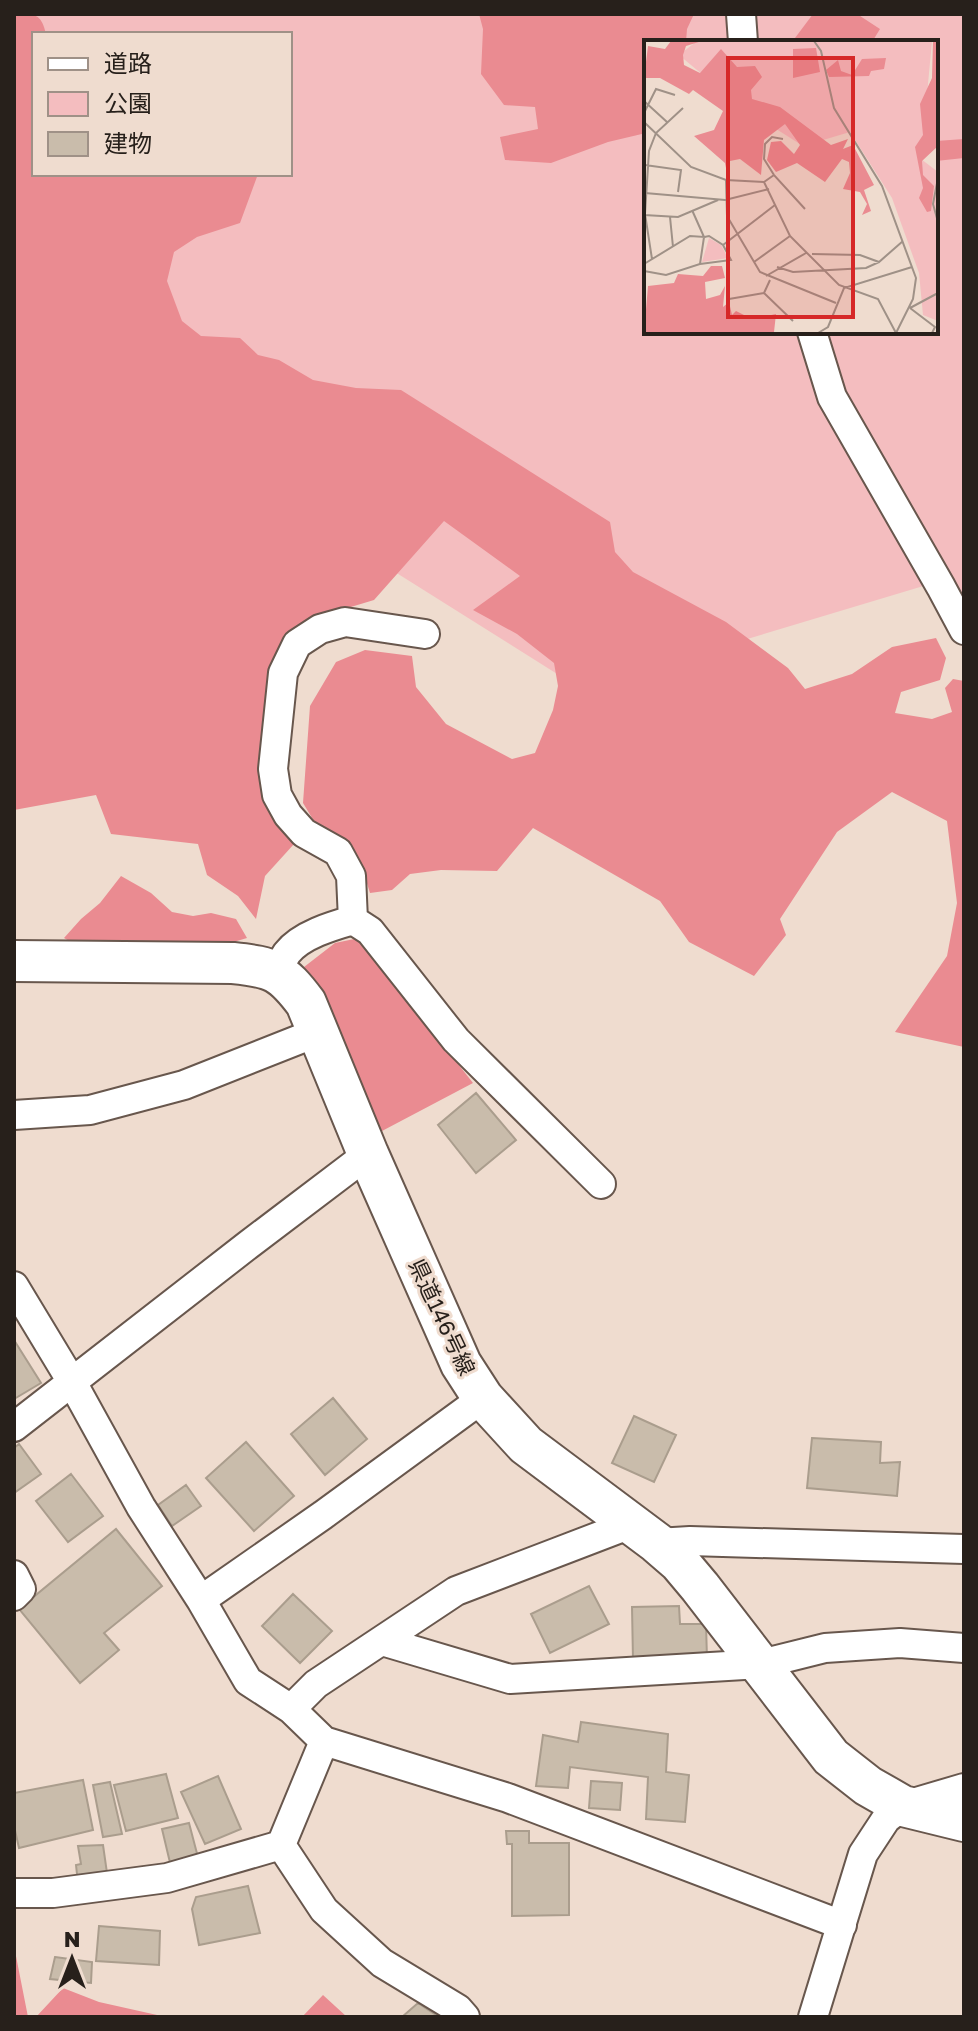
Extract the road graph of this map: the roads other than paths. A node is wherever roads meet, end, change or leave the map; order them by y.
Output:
1 (741, 14) edge
2 (743, 40) edge
3 (813, 334) edge
4 (964, 630) edge
5 (425, 634) dead end
6 (353, 920) junction
7 (14, 961) edge
8 (277, 971) junction
9 (318, 1032) junction
10 (14, 1115) edge
11 (368, 1154) junction
12 (601, 1184) dead end
13 (14, 1286) edge
14 (72, 1382) junction
15 (483, 1398) junction
16 (14, 1427) edge
17 (644, 1533) junction
18 (964, 1549) edge
19 (14, 1575) edge
20 (14, 1596) edge
21 (201, 1600) junction
22 (382, 1641) junction
23 (964, 1648) edge
24 (761, 1664) junction
25 (291, 1709) junction
26 (324, 1741) junction
27 (964, 1788) edge
28 (903, 1806) junction
29 (964, 1821) edge
30 (281, 1845) junction
31 (14, 1893) edge
32 (842, 1925) junction
33 (465, 2017) edge
34 (813, 2017) edge

1 - 2 street
3 - 4 street
5 - 6 street
6 - 8 street
6 - 12 street
7 - 8 main road
8 - 9 main road, 県道146号線
9 - 10 street
9 - 11 main road, 県道146号線
11 - 14 street
11 - 15 main road, 県道146号線
13 - 14 street
14 - 16 street
14 - 21 street
15 - 17 main road, 県道146号線
15 - 21 street
17 - 18 street
17 - 22 street
17 - 24 main road, 県道146号線
19 - 20 street
21 - 25 street
22 - 24 street
22 - 25 street
23 - 24 street
24 - 28 main road, 県道146号線
25 - 26 street
26 - 30 street
26 - 32 street
27 - 28 street
28 - 29 main road, 県道146号線
28 - 32 street
30 - 31 street
30 - 33 street
32 - 34 street

